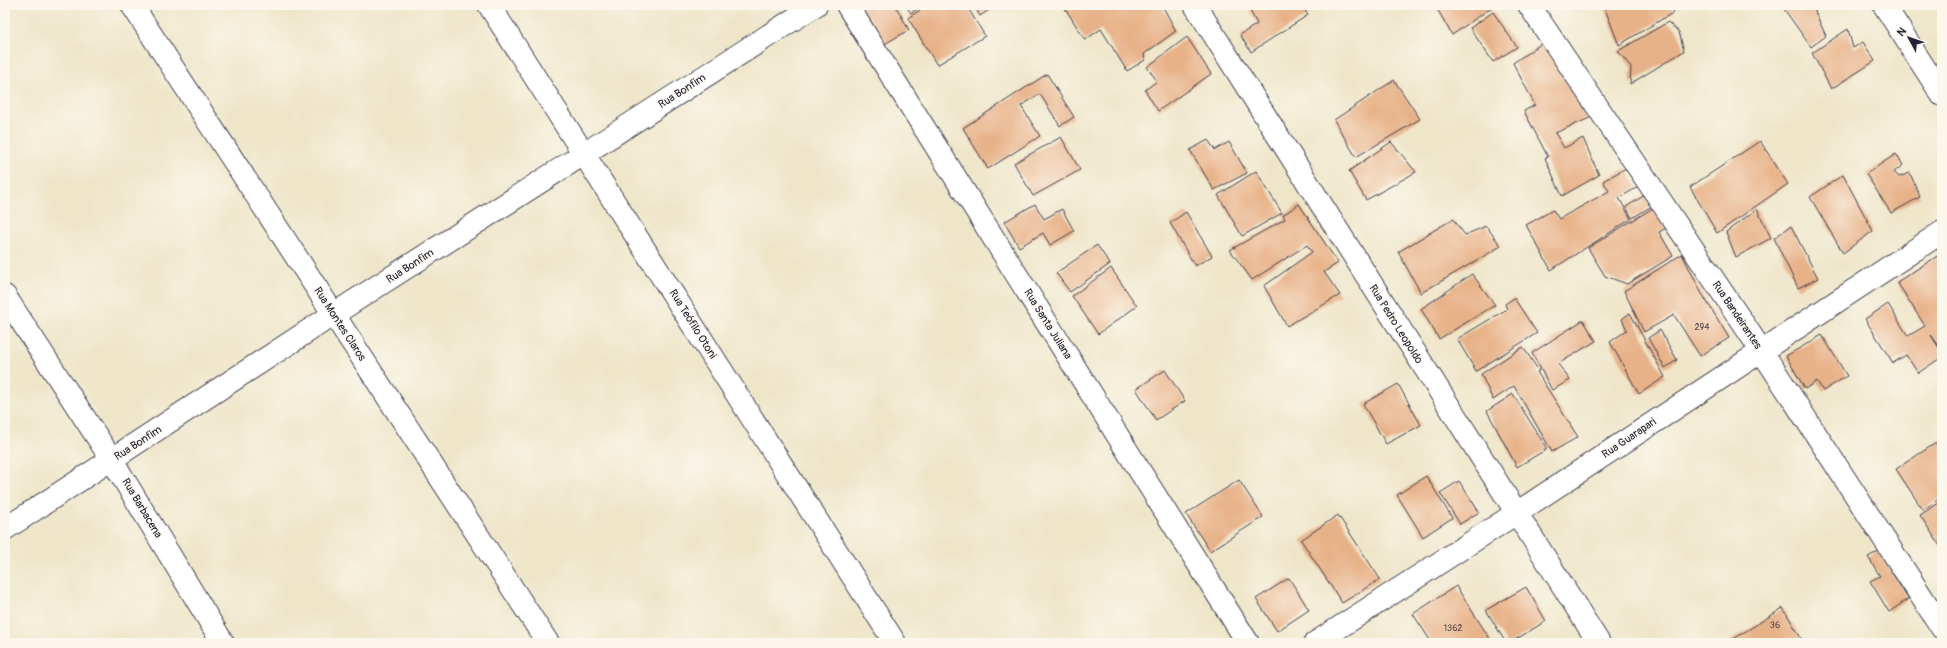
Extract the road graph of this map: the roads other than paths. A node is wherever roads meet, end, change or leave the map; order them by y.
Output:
1 (132, 5) edge
2 (489, 5) edge
3 (816, 5) edge
4 (848, 5) edge
5 (1195, 5) edge
6 (1529, 5) edge
7 (1884, 5) edge
8 (1942, 95) edge
9 (585, 154) junction
10 (1942, 232) edge
11 (5, 296) edge
12 (334, 314) junction
13 (1761, 350) junction
14 (112, 460) junction
15 (1516, 514) junction
16 (5, 529) edge
17 (1942, 628) edge
18 (223, 643) edge
19 (548, 643) edge
20 (895, 643) edge
21 (1248, 643) edge
22 (1315, 643) edge
23 (1598, 643) edge

1 - 12 street, Rua Montes Claros
2 - 9 street, Rua Teófilo Otoni
3 - 9 street, Rua Bonfim
4 - 21 street, Rua Santa Juliana
5 - 15 street, Rua Pedro Leopoldo
6 - 13 street, Rua Bandeirantes
7 - 8 street
9 - 12 street, Rua Bonfim
9 - 20 street, Rua Teófilo Otoni
10 - 13 street, Rua Guarapari
11 - 14 street, Rua Barbacena
12 - 14 street, Rua Bonfim
12 - 19 street, Rua Montes Claros
13 - 15 street, Rua Guarapari
13 - 17 street, Rua Bandeirantes
14 - 16 street, Rua Bonfim
14 - 18 street, Rua Barbacena
15 - 22 street, Rua Guarapari
15 - 23 street, Rua Pedro Leopoldo

